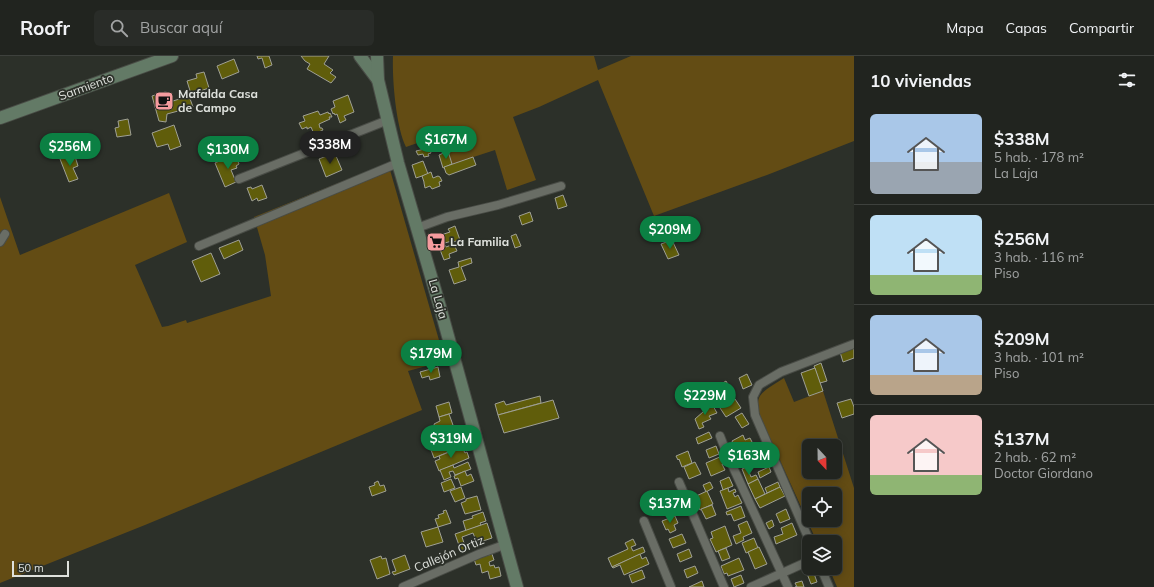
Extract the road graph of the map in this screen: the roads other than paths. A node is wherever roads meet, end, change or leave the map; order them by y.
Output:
1 (172, 56) edge
2 (360, 56) edge
3 (377, 56) edge
4 (378, 80) junction
5 (0, 118) edge
6 (388, 120) junction
7 (398, 163) junction
8 (239, 179) dead end
9 (561, 186) dead end
10 (417, 228) junction
11 (5, 234) dead end
12 (0, 242) edge
13 (199, 246) dead end
14 (854, 344) edge
15 (720, 436) dead end
16 (680, 482) dead end
17 (644, 520) dead end
18 (807, 535) edge
19 (504, 545) junction
20 (802, 564) edge
21 (782, 573) junction
22 (824, 575) edge
23 (402, 587) edge
24 (517, 587) edge
25 (671, 587) edge
26 (724, 587) edge
27 (751, 587) edge
28 (788, 587) edge
29 (829, 587) edge

1 - 5 main road, Sarmiento
2 - 4 main road, La Laja
3 - 4 main road, La Laja
4 - 6 main road, La Laja
6 - 7 main road, La Laja
6 - 8 street
7 - 10 main road, La Laja
7 - 13 street
9 - 10 street
10 - 19 main road, La Laja
11 - 12 street
14 - 18 street
15 - 21 street
16 - 26 street
17 - 25 street
19 - 23 street, Callejón Ortiz
19 - 24 main road, La Laja
20 - 21 street
21 - 27 street
21 - 28 street
22 - 29 street

